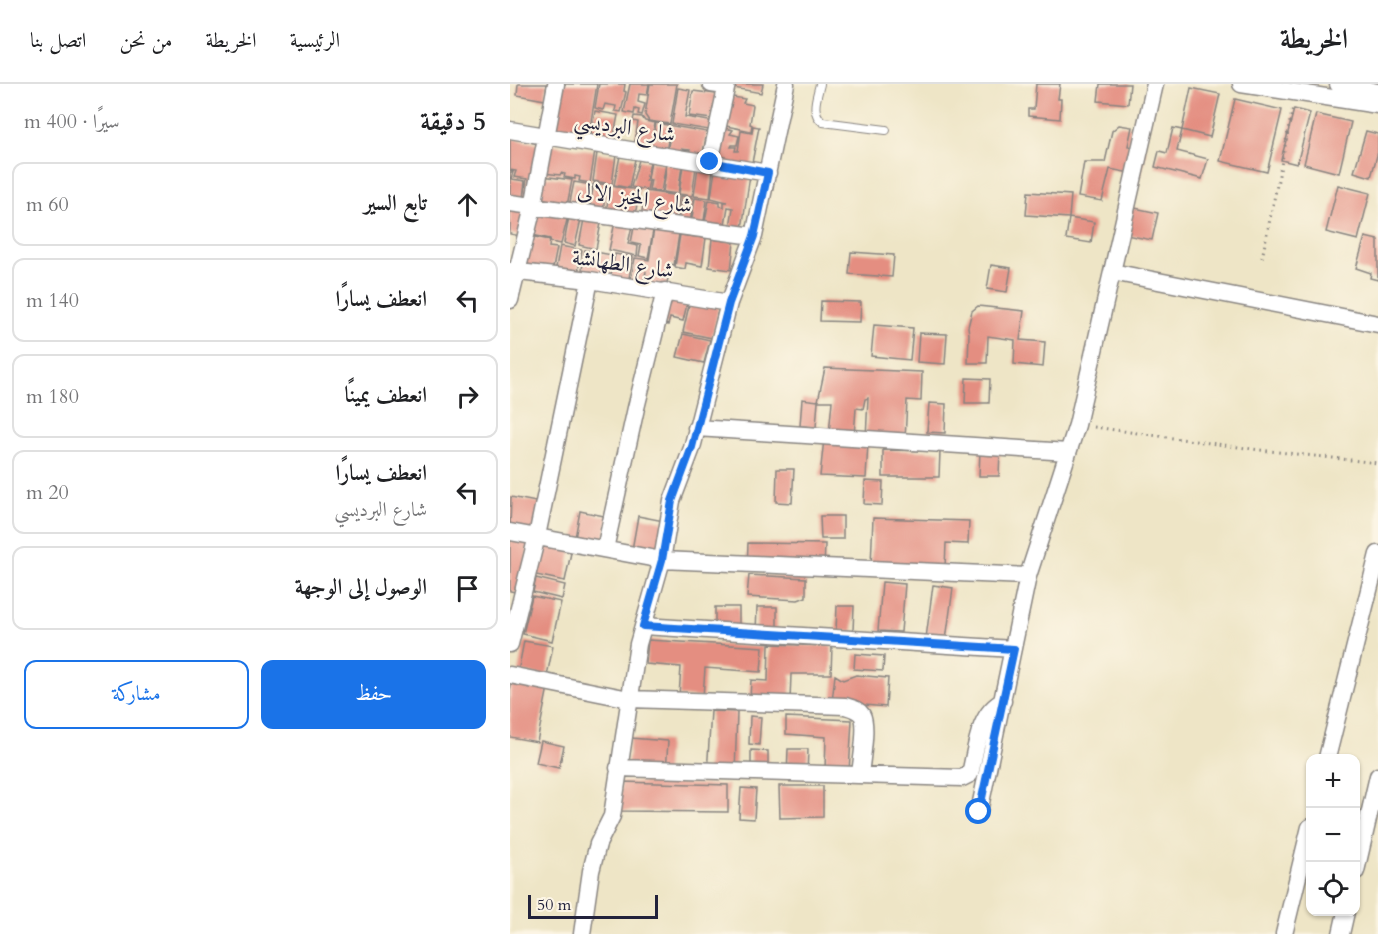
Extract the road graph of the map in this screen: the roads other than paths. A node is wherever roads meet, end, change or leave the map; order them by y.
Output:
1 (556, 84) edge
2 (786, 84) edge
3 (820, 84) edge
4 (1155, 84) edge
5 (1241, 84) edge
6 (721, 85) edge
7 (1348, 89) edge
8 (1378, 92) edge
9 (1378, 105) edge
10 (510, 130) edge
11 (886, 130) dead end
12 (546, 136) junction
13 (710, 162) junction
14 (768, 173) junction
15 (510, 203) edge
16 (533, 207) junction
17 (754, 236) junction
18 (513, 271) edge
19 (1112, 272) junction
20 (590, 280) junction
21 (665, 291) junction
22 (510, 300) edge
23 (729, 303) junction
24 (1378, 324) edge
25 (696, 428) junction
26 (1068, 452) junction
27 (510, 532) edge
28 (537, 536) junction
29 (605, 549) junction
30 (1378, 554) edge
31 (662, 560) junction
32 (1028, 576) junction
33 (643, 626) junction
34 (510, 644) edge
35 (1014, 649) junction
36 (510, 675) edge
37 (629, 699) junction
38 (1003, 701) junction
39 (1329, 754) edge
40 (618, 768) junction
41 (860, 775) junction
42 (1378, 776) edge
43 (979, 812) dead end
44 (1306, 847) edge
45 (1358, 862) edge
46 (1345, 916) edge
47 (582, 934) edge
48 (1284, 934) edge
49 (1341, 934) edge

1 - 12 street
2 - 14 street
3 - 11 lane
4 - 19 street
5 - 7 street
6 - 13 street
7 - 8 street
7 - 9 street
10 - 12 street, شارع البرديسي
12 - 13 street, شارع البرديسي
12 - 16 street
13 - 14 street, شارع البرديسي
14 - 17 street
15 - 16 street, شارع المخبز الالى
16 - 17 street, شارع المخبز الالى
16 - 18 street
17 - 23 street
18 - 20 street, شارع الطهانشة
18 - 22 street
19 - 24 street
19 - 26 street
20 - 21 street, شارع الطهانشة
20 - 28 street
21 - 23 street, شارع الطهانشة
21 - 29 street
23 - 25 street
25 - 26 street
25 - 31 street
26 - 32 street
27 - 28 street
28 - 29 street
28 - 34 street
29 - 31 street
30 - 39 street
31 - 32 street
31 - 33 street
32 - 35 street
33 - 35 street
33 - 37 street
35 - 38 street
36 - 37 street
37 - 40 street
37 - 41 street
38 - 41 street
38 - 43 street
40 - 41 street
40 - 47 street
42 - 45 street
44 - 48 street
46 - 49 street

